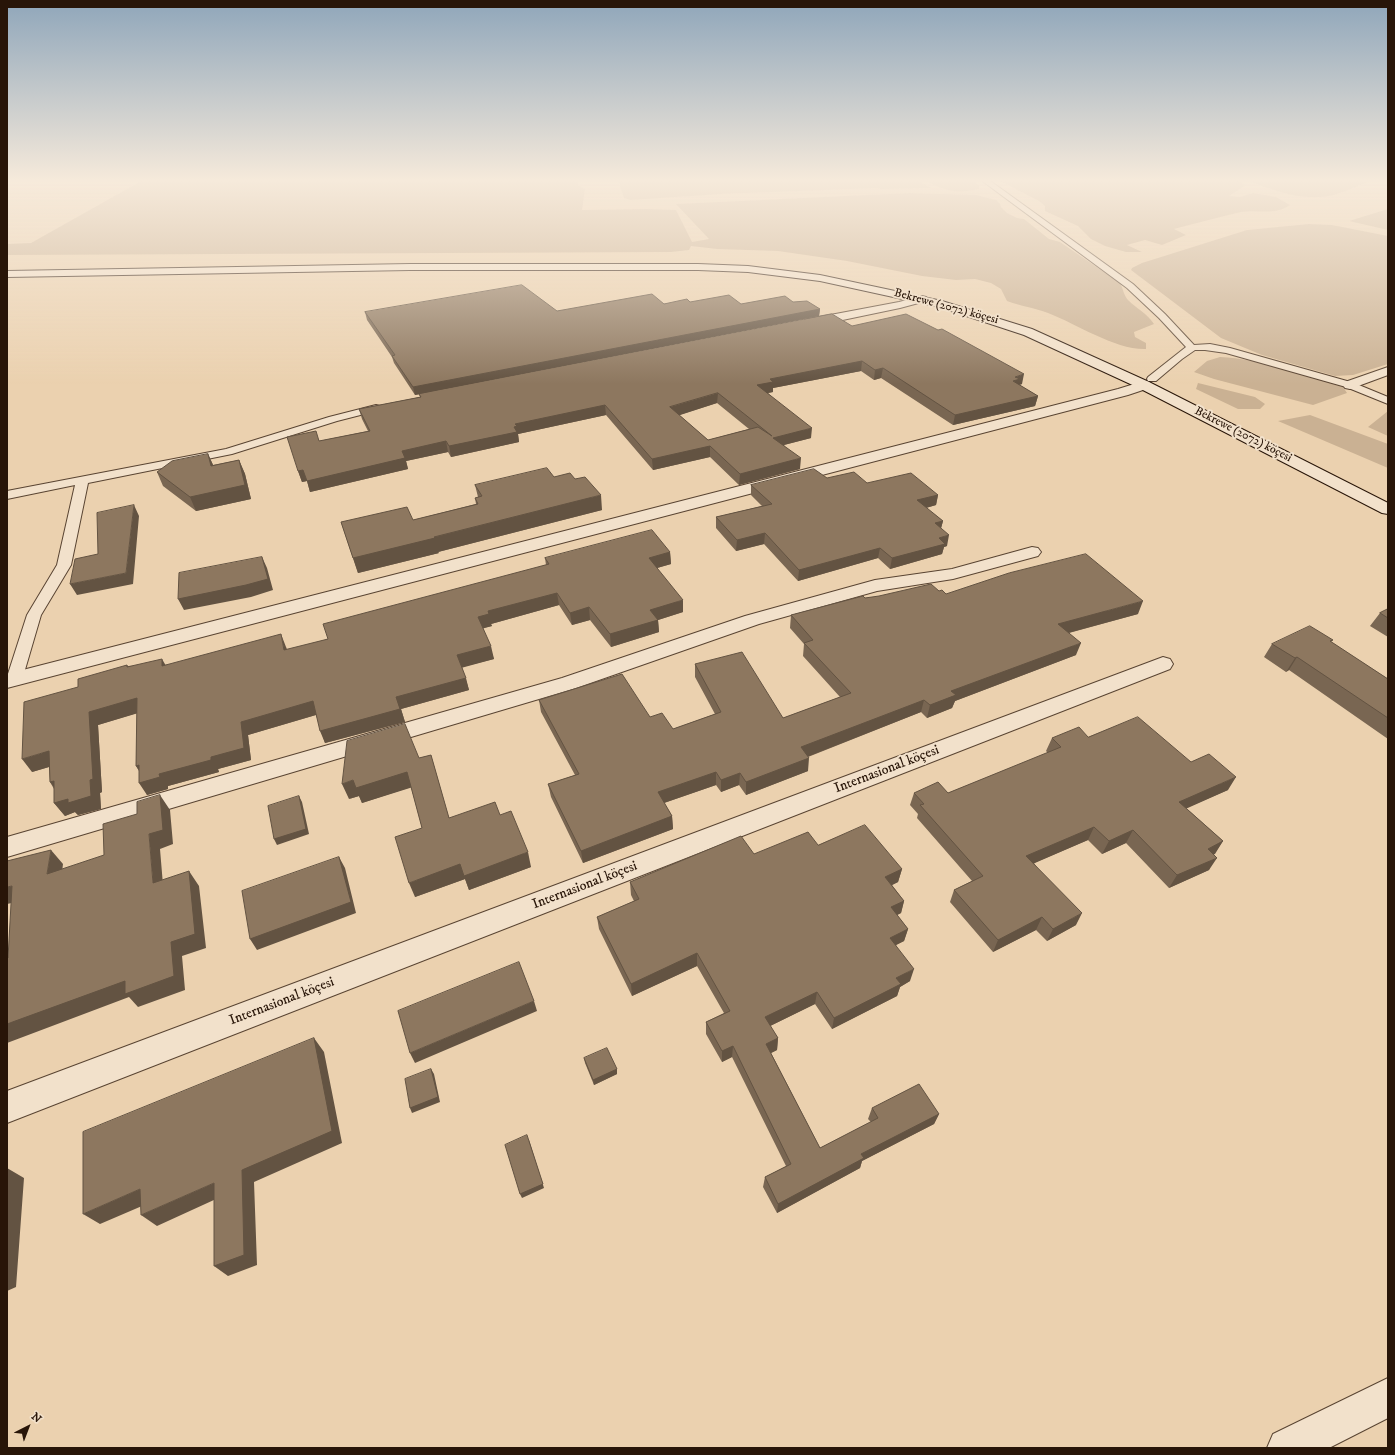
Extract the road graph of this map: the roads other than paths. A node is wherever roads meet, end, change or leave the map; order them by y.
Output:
1 (1078, 248) edge
2 (7, 266) edge
3 (7, 274) edge
4 (922, 299) junction
5 (798, 325) edge
6 (1192, 348) junction
7 (1388, 371) edge
8 (1148, 382) junction
9 (1350, 385) junction
10 (1388, 402) edge
11 (380, 408) edge
12 (1259, 431) dead end
13 (82, 482) junction
14 (7, 495) edge
15 (1388, 509) edge
16 (1032, 552) dead end
17 (1163, 664) dead end
18 (10, 680) edge
19 (7, 847) edge
20 (7, 1107) edge
21 (1385, 1404) edge
22 (1287, 1448) edge

1 - 6 lane
2 - 8 main road, Bekrewe (2072) köçesi
3 - 4 main road, Bekrewe (2072) köçesi
4 - 5 main road
4 - 8 main road, Bekrewe (2072) köçesi
6 - 8 lane
6 - 9 lane
7 - 9 main road
8 - 12 main road, Bekrewe (2072) köçesi
8 - 15 main road, Bekrewe (2072) köçesi
8 - 18 main road
9 - 10 lane
11 - 13 lane
13 - 14 lane
13 - 18 lane
16 - 19 main road
17 - 20 main road, Internasional köçesi
21 - 22 main road

